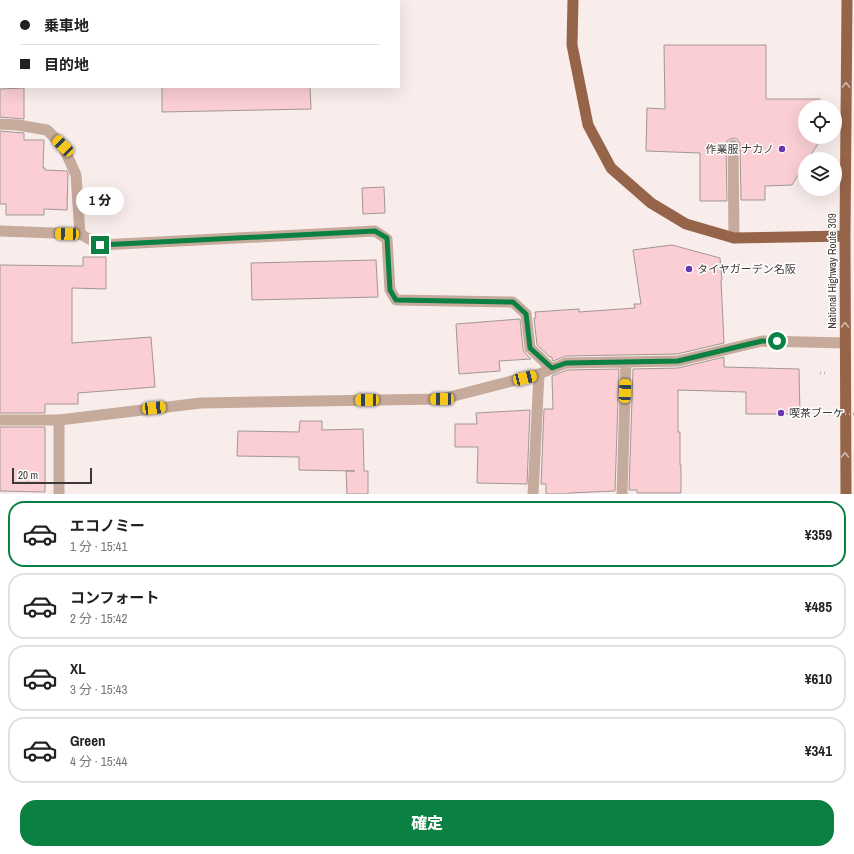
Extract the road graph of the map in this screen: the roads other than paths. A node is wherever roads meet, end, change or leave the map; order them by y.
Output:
1 (573, 0) edge
2 (847, 0) edge
3 (0, 124) edge
4 (733, 145) dead end
5 (0, 231) edge
6 (80, 234) junction
7 (844, 236) junction
8 (734, 238) junction
9 (845, 343) junction
10 (626, 362) junction
11 (552, 368) junction
12 (539, 374) junction
13 (0, 420) edge
14 (59, 420) junction
15 (59, 494) edge
16 (533, 494) edge
17 (622, 494) edge
18 (846, 494) edge

1 - 8 highway
7 -> 2 highway, National Highway Route 309
3 - 6 street
4 - 8 street
5 - 6 street
6 - 11 street
7 - 8 highway
9 -> 7 highway, National Highway Route 309
9 - 10 street
18 -> 9 highway, National Highway Route 309
10 - 11 street
10 - 17 street
11 - 12 street
12 - 14 street
12 - 16 street
13 - 14 street
14 - 15 street

